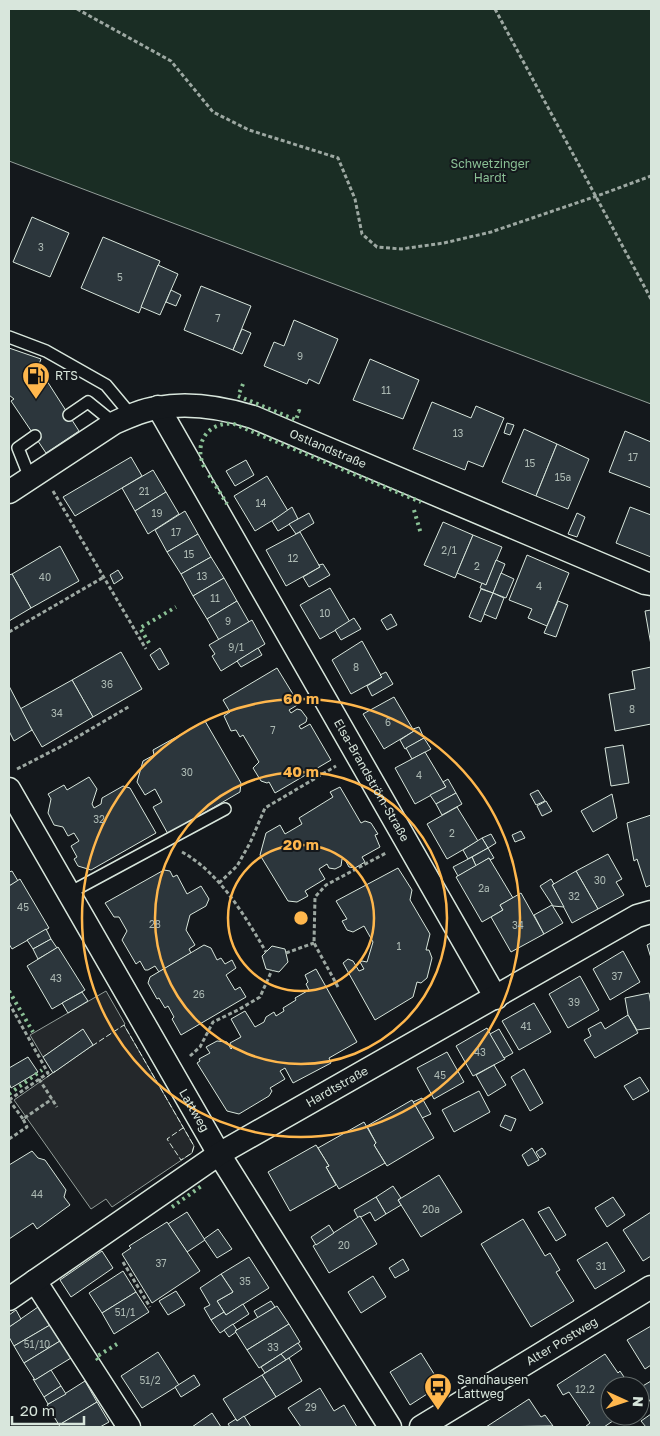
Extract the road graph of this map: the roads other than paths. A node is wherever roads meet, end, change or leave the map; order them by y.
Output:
1 (9, 337) edge
2 (158, 408) junction
3 (69, 415) dead end
4 (122, 419) junction
5 (35, 436) dead end
6 (35, 475) junction
7 (9, 492) edge
8 (651, 584) edge
9 (13, 779) edge
10 (225, 809) dead end
11 (69, 893) junction
12 (651, 912) edge
13 (496, 998) junction
14 (219, 1154) junction
15 (35, 1281) junction
16 (651, 1287) edge
17 (9, 1299) edge
18 (129, 1427) edge
19 (390, 1427) edge
20 (421, 1427) edge

1 - 4 lane
2 - 4 street, Ostlandstraße
2 - 8 street, Ostlandstraße
2 - 13 street, Elsa-Brandström-Straße
3 - 4 lane
4 - 6 street, Ostlandstraße
5 - 6 lane
6 - 7 street, Ostlandstraße
9 - 11 street, Lattweg
10 - 11 lane
11 - 14 street, Lattweg
12 - 13 street, Hardtstraße
13 - 14 street, Hardtstraße
14 - 15 street, Hardtstraße
14 - 19 street, Lattweg
15 - 17 street, Hardtstraße
15 - 18 street
16 - 20 street, Alter Postweg

